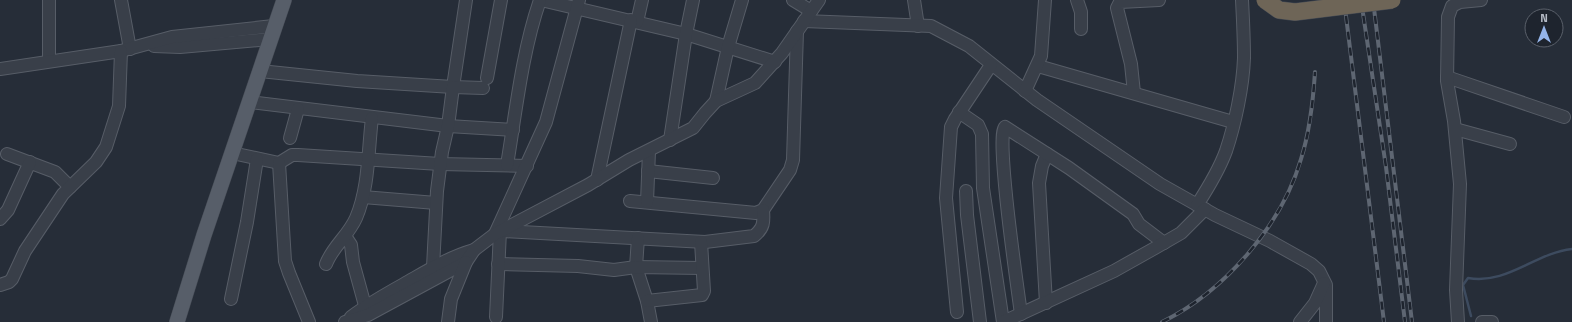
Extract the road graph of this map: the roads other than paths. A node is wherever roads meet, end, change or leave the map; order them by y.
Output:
1 (49, 0) edge
2 (121, 0) edge
3 (284, 0) edge
4 (466, 0) edge
5 (501, 0) edge
6 (541, 0) edge
7 (642, 0) edge
8 (693, 0) edge
9 (742, 0) edge
10 (793, 0) edge
11 (819, 0) edge
12 (914, 0) edge
13 (1045, 0) edge
14 (1077, 0) edge
15 (1159, 0) edge
16 (1242, 0) edge
17 (1265, 0) edge
18 (1392, 0) edge
19 (1481, 0) edge
20 (1136, 1) edge
21 (578, 4) edge
22 (811, 11) junction
23 (634, 21) junction
24 (801, 26) junction
25 (918, 26) junction
26 (1081, 29) dead end
27 (272, 33) junction
28 (686, 34) junction
29 (728, 47) junction
30 (126, 50) junction
31 (49, 61) junction
32 (775, 62) junction
33 (991, 65) junction
34 (1038, 66) junction
35 (0, 69) edge
36 (260, 71) junction
37 (1447, 77) junction
38 (453, 87) junction
39 (1025, 91) junction
40 (1134, 93) junction
41 (716, 101) junction
42 (250, 102) junction
43 (298, 108) junction
44 (959, 112) junction
45 (1564, 117) dead end
46 (372, 118) junction
47 (1233, 122) junction
48 (448, 126) junction
49 (1455, 129) junction
50 (513, 130) junction
51 (290, 138) dead end
52 (670, 140) junction
53 (1510, 144) dead end
54 (649, 151) junction
55 (232, 153) junction
56 (7, 154) dead end
57 (1047, 154) junction
58 (257, 159) junction
59 (367, 159) junction
60 (30, 162) junction
61 (279, 163) junction
62 (440, 164) junction
63 (507, 165) junction
64 (527, 166) junction
65 (648, 170) junction
66 (712, 178) dead end
67 (597, 180) junction
68 (70, 187) junction
69 (966, 190) dead end
70 (363, 197) junction
71 (630, 201) dead end
72 (647, 202) junction
73 (436, 204) junction
74 (1201, 207) junction
75 (763, 210) junction
76 (0, 219) edge
77 (499, 232) junction
78 (345, 236) junction
79 (638, 238) junction
80 (701, 242) junction
81 (1164, 243) junction
82 (474, 250) junction
83 (466, 262) junction
84 (326, 264) dead end
85 (498, 264) junction
86 (433, 267) junction
87 (636, 267) junction
88 (702, 268) junction
89 (1324, 281) junction
90 (0, 285) edge
91 (231, 299) dead end
92 (647, 301) junction
93 (1046, 303) junction
94 (957, 312) dead end
95 (367, 314) edge
96 (1021, 314) junction
97 (496, 317) dead end
98 (177, 322) edge
99 (309, 322) edge
100 (344, 322) edge
101 (448, 322) edge
102 (651, 322) edge
103 (980, 322) edge
104 (1003, 322) edge
105 (1300, 322) edge
106 (1326, 322) edge
107 (1458, 322) edge
108 (1482, 322) edge
109 (1492, 322) edge

1 - 31 street
2 - 30 street
3 - 27 main road
4 - 38 street
5 - 38 street
6 - 21 street
6 - 50 street
7 - 23 street
8 - 28 street
9 - 29 street
10 - 22 street
11 - 22 street
12 - 25 street
13 - 34 street
14 - 26 street
15 - 20 street
16 - 47 street
17 - 18 highway, bridge
19 - 37 street
20 - 40 street
21 - 23 street
21 - 64 street
22 - 24 street
23 - 28 street
23 - 67 street
24 - 25 street
24 - 32 street
24 - 75 street
25 - 33 street
27 - 30 street
27 - 36 main road
28 - 29 street
28 - 52 street
29 - 32 street
29 - 41 street
30 - 31 street
30 - 68 street
31 - 35 street
32 - 41 street
33 - 39 street
33 - 44 street
34 - 39 street
34 - 40 street
36 - 38 street
36 - 42 main road
37 - 45 street
37 - 49 street
38 - 48 street
39 - 74 street
40 - 47 street
41 - 52 street
42 - 43 street
42 - 55 main road
43 - 46 street
43 - 51 street
44 - 94 street
44 - 104 street
46 - 48 street
46 - 59 street
47 - 74 street
48 - 50 street
48 - 62 street
49 - 53 street
49 - 107 street
50 - 63 street
52 - 54 street
54 - 65 street
54 - 67 street
55 - 58 street
55 - 98 main road
56 - 60 street
57 - 81 street
57 - 93 street
57 - 96 street
58 - 61 street
58 - 91 street
59 - 61 street
59 - 62 street
59 - 70 street
60 - 68 street
60 - 76 street
61 - 99 street
62 - 63 street
62 - 73 street
63 - 64 street
64 - 77 street
65 - 66 street
65 - 72 street
67 - 77 street
68 - 90 street
69 - 103 street
70 - 73 street
70 - 78 street
71 - 72 street
72 - 75 street
73 - 86 street
74 - 81 street
74 - 89 street
75 - 80 street
77 - 79 street
77 - 82 street
77 - 85 street
78 - 84 street
78 - 95 street
79 - 80 street
79 - 87 street
80 - 88 street
81 - 93 street
82 - 83 street
82 - 86 street
83 - 95 street
83 - 101 street
85 - 87 street
85 - 97 street
86 - 95 street
87 - 88 street
87 - 92 street
88 - 92 street
89 - 105 street
89 - 106 street
92 - 102 street
93 - 96 street
95 - 100 street
96 - 104 street
108 - 109 street

